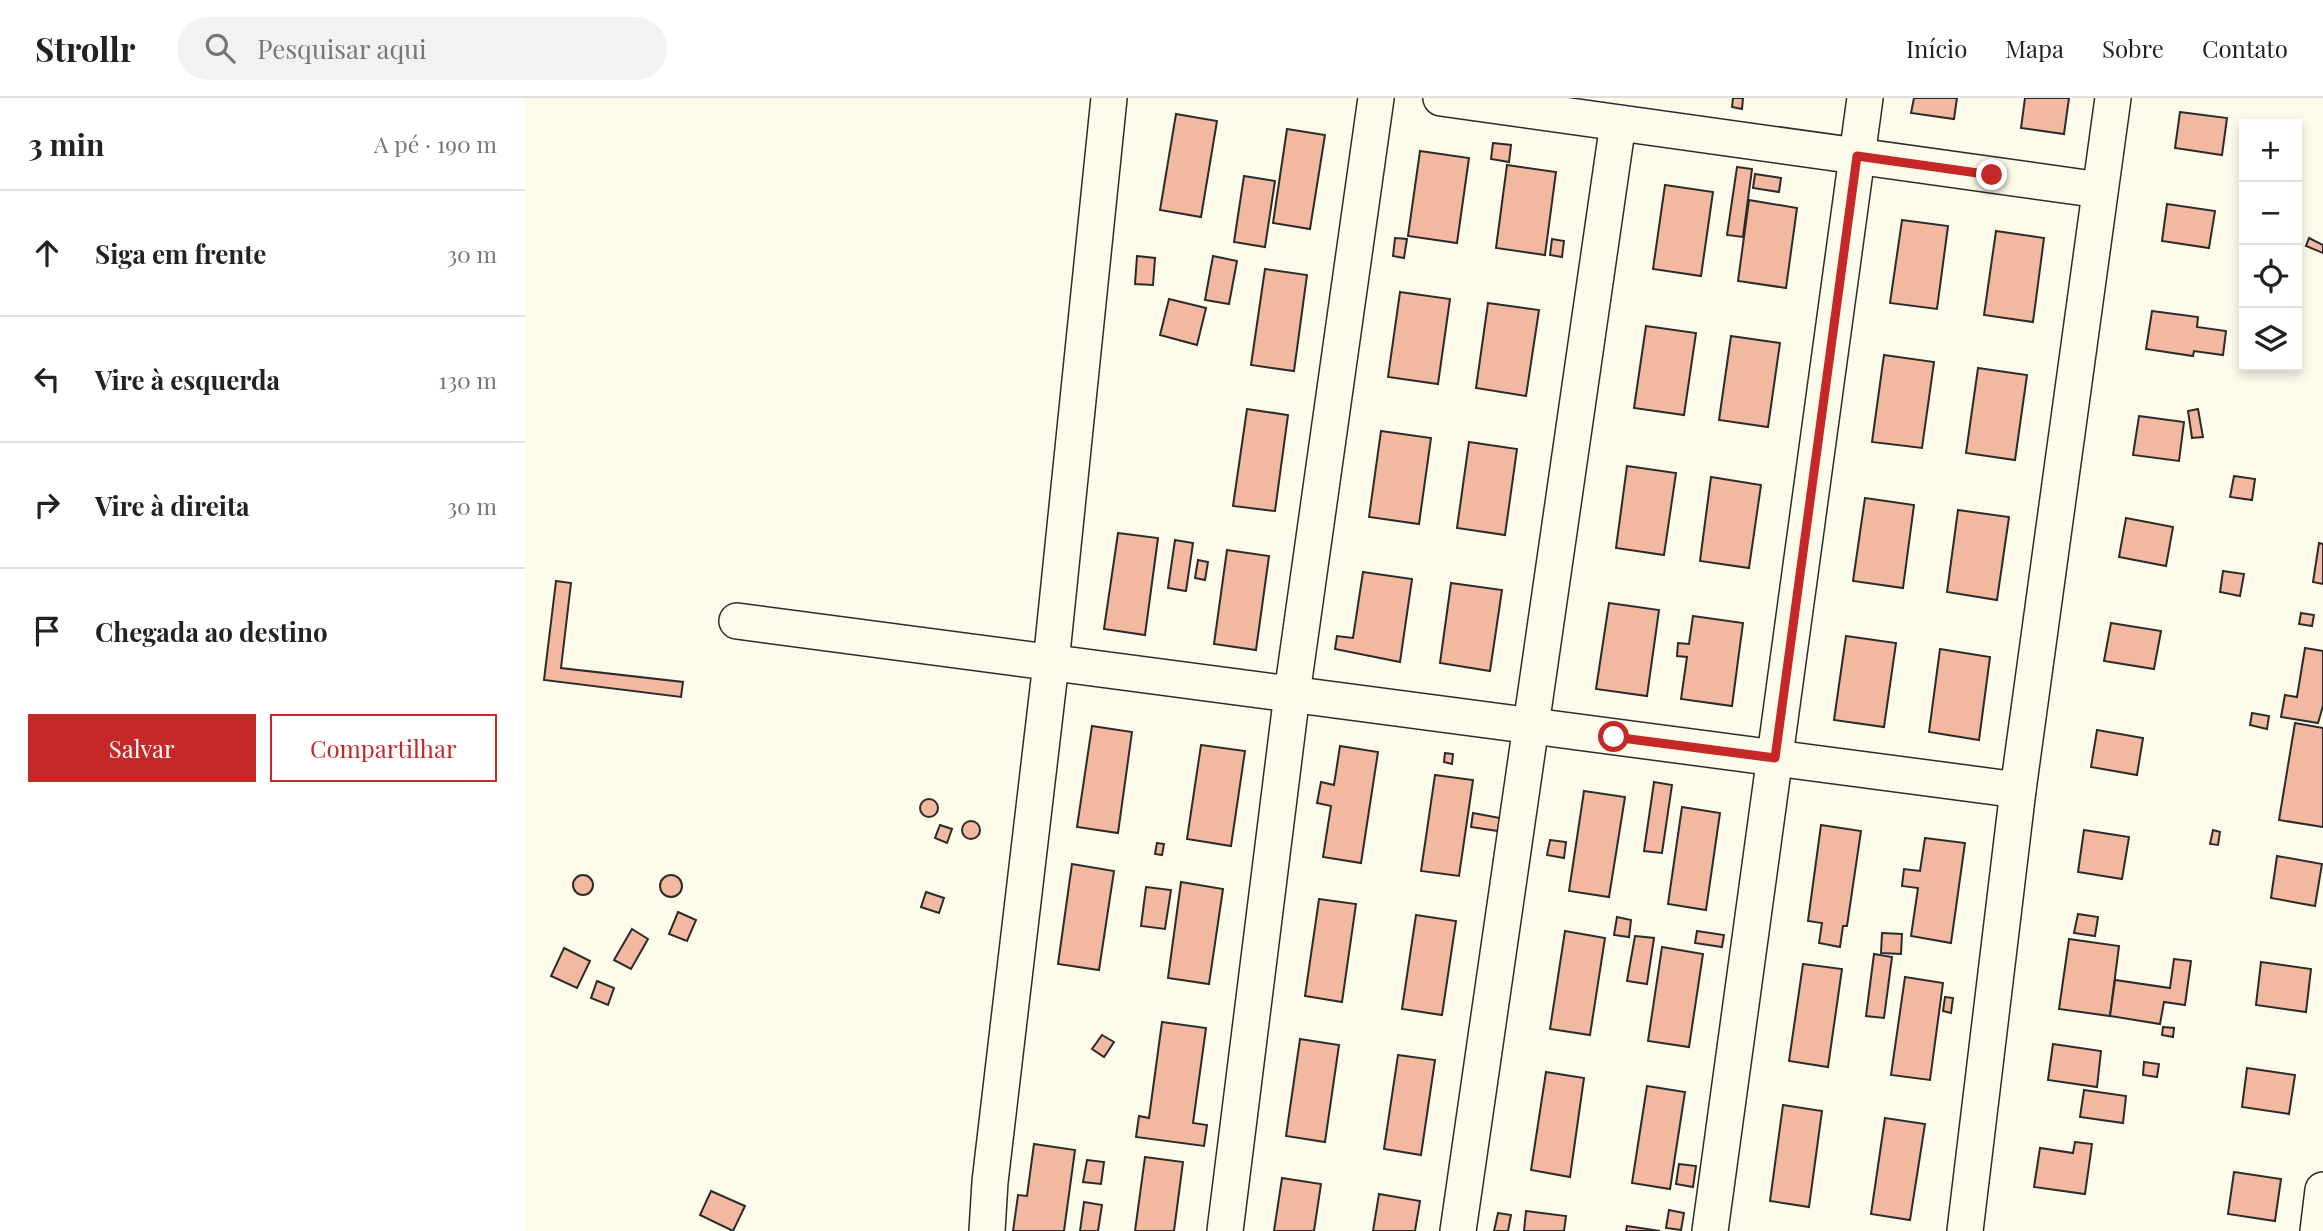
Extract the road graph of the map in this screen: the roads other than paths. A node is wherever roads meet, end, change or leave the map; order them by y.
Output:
1 (1109, 98) edge
2 (1376, 98) edge
3 (1441, 98) edge
4 (1865, 98) edge
5 (2113, 98) edge
6 (1618, 123) junction
7 (1857, 156) junction
8 (2100, 190) junction
9 (737, 621) dead end
10 (1051, 663) junction
11 (1291, 694) junction
12 (1533, 726) junction
13 (1775, 758) junction
14 (2018, 790) junction
15 (2323, 1190) edge
16 (987, 1231) edge
17 (1225, 1231) edge
18 (1458, 1231) edge
19 (1710, 1231) edge
20 (1965, 1231) edge
21 (2318, 1231) edge

1 - 10 street
2 - 11 street
3 - 6 street
4 - 7 street
5 - 8 street
6 - 7 street
6 - 12 street
7 - 8 street
7 - 13 street
8 - 14 street
9 - 10 street
10 - 11 street
10 - 16 street
11 - 12 street
11 - 17 street
12 - 13 street
12 - 18 street
13 - 14 street
13 - 19 street
14 - 20 street
15 - 21 street

